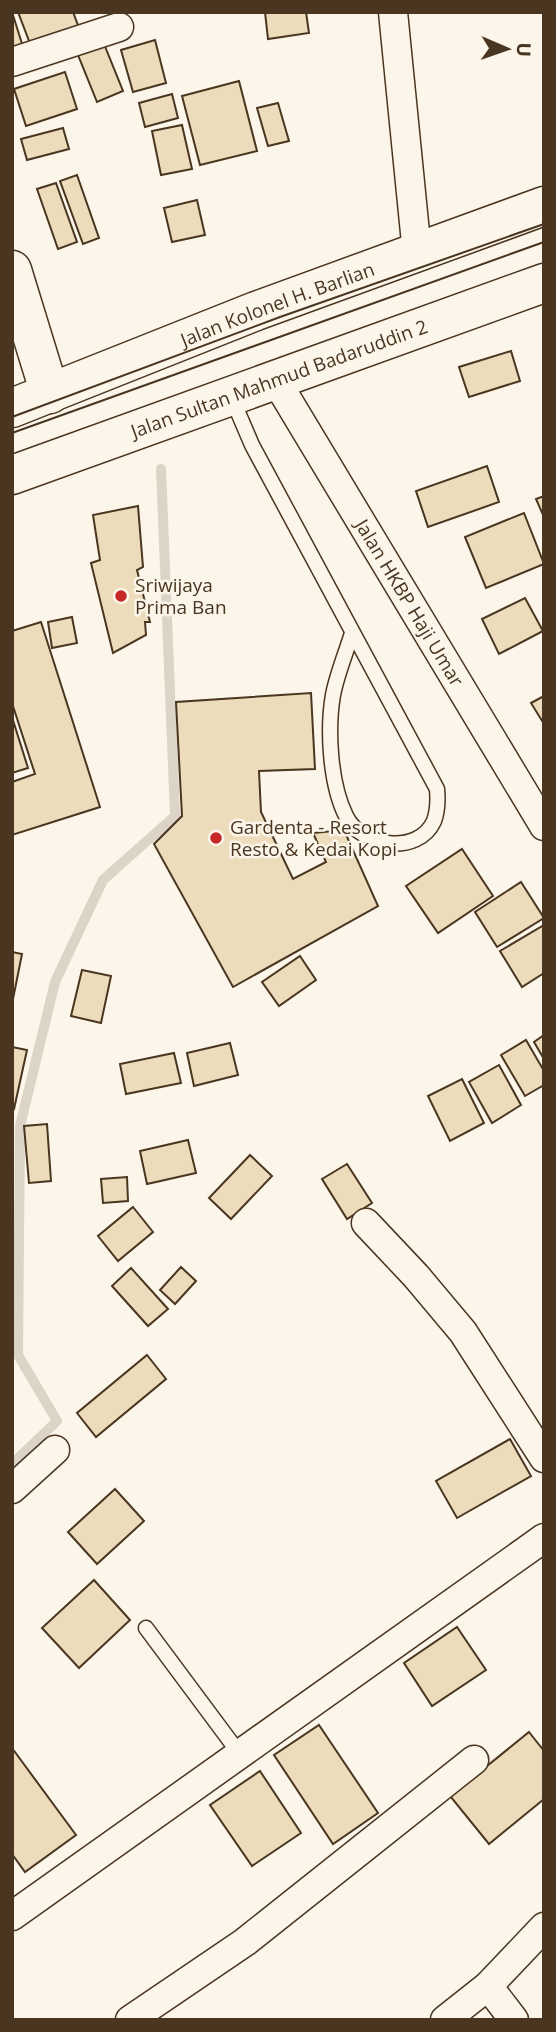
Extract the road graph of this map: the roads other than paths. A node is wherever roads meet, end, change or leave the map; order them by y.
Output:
1 (393, 12) edge
2 (119, 27) dead end
3 (12, 62) edge
4 (544, 206) edge
5 (417, 253) junction
6 (12, 270) edge
7 (544, 283) edge
8 (275, 379) junction
9 (50, 394) junction
10 (231, 396) junction
11 (12, 408) edge
12 (12, 475) edge
13 (352, 633) junction
14 (544, 826) edge
15 (366, 1223) dead end
16 (534, 1420) edge
17 (55, 1450) dead end
18 (544, 1458) edge
19 (12, 1489) edge
20 (544, 1538) edge
21 (146, 1628) dead end
22 (239, 1753) junction
23 (474, 1760) dead end
24 (12, 1916) edge
25 (544, 1927) edge
26 (488, 1986) junction
27 (130, 2020) edge
28 (445, 2020) edge
29 (514, 2020) edge

1 - 5 street
2 - 3 street
4 - 5 main road, Jalan Kolonel H. Barlian
5 - 9 main road, Jalan Kolonel H. Barlian
6 - 9 main road
7 - 8 main road, Jalan Sultan Mahmud Badaruddin 2
8 - 10 main road, Jalan Sultan Mahmud Badaruddin 2
8 - 14 street, Jalan HKBP Haji Umar
9 - 11 main road, Jalan Kolonel H. Barlian
10 - 12 main road, Jalan Sultan Mahmud Badaruddin 2
10 - 13 lane
13 - 13 lane
15 - 16 street
16 - 18 street
17 - 19 street
20 - 22 street
21 - 22 lane
22 - 24 street
23 - 27 street
25 - 26 street
26 - 28 street
26 - 29 street

